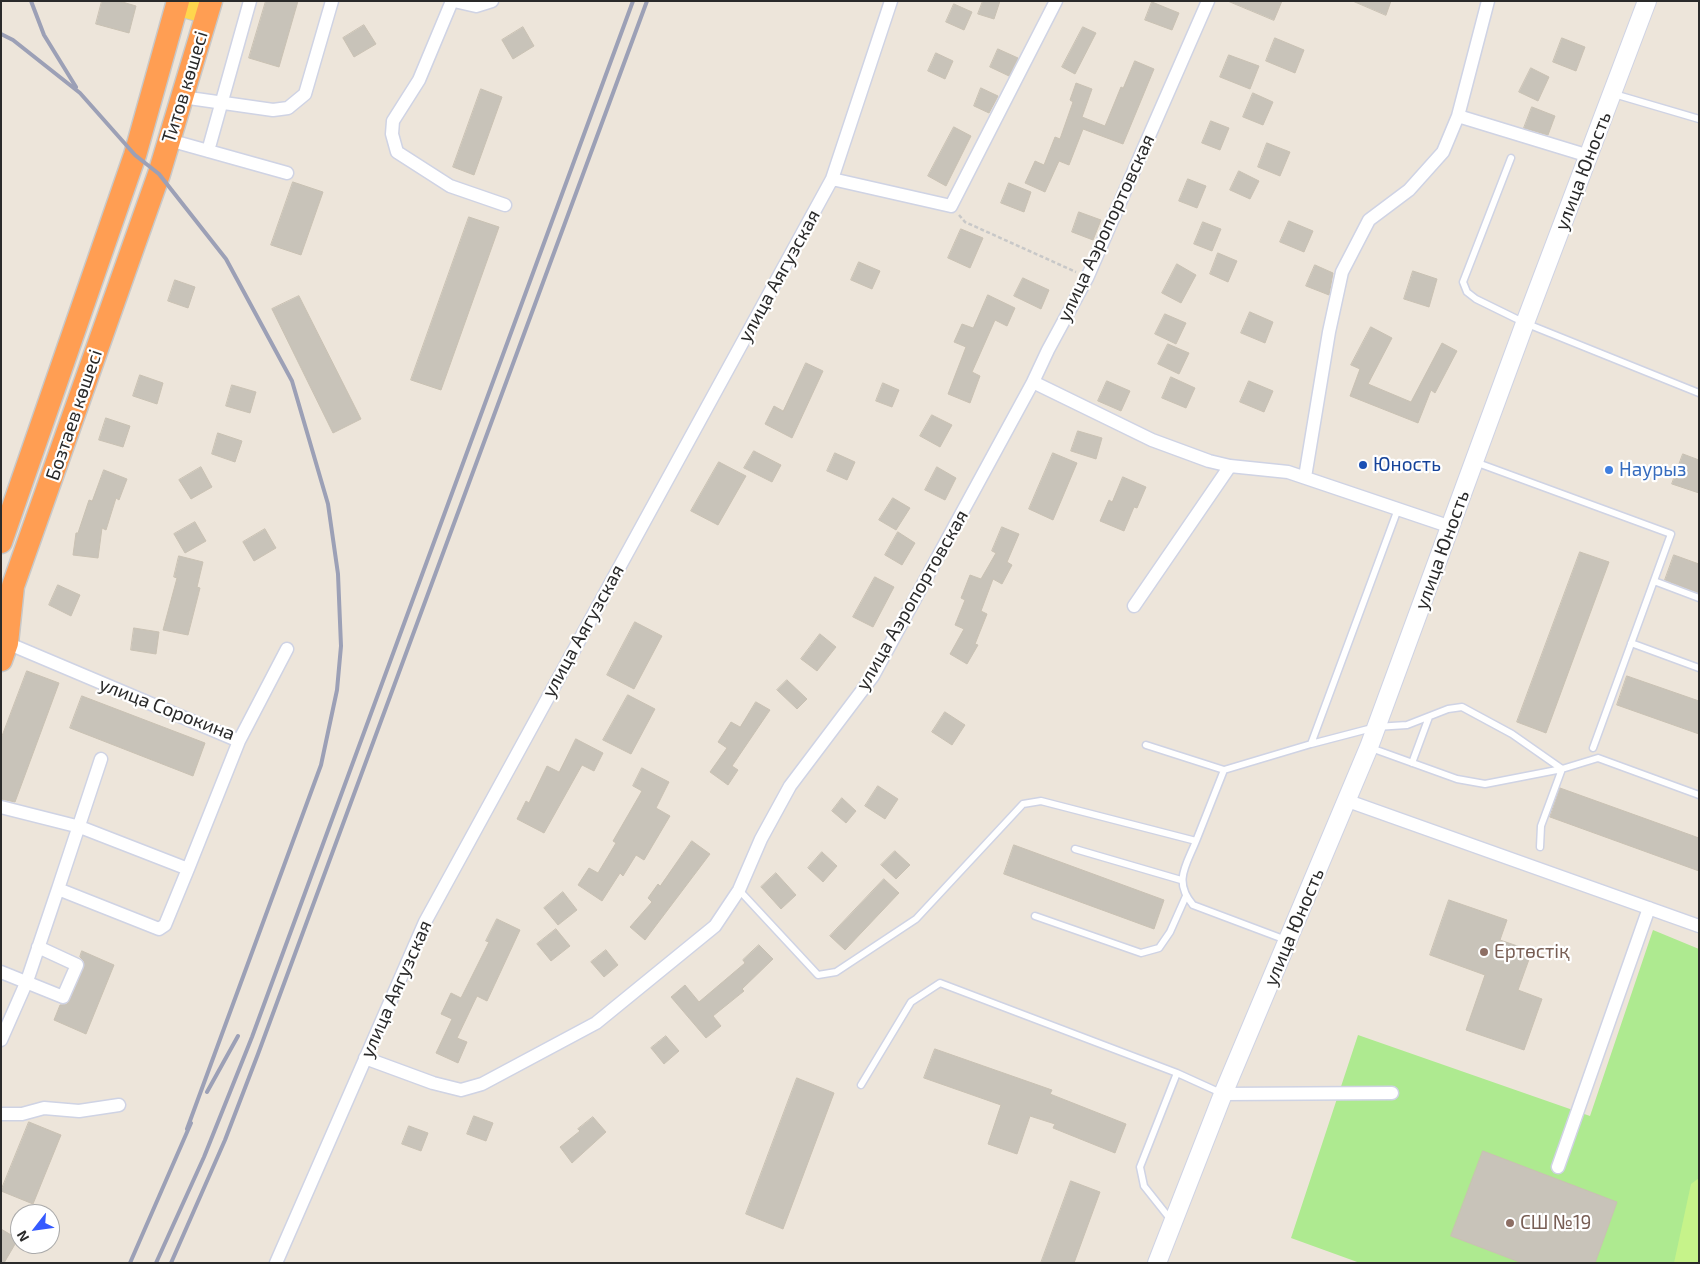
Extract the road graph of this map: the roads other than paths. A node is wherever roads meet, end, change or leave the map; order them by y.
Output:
1 (250, 1) edge
2 (332, 1) edge
3 (453, 1) edge
4 (492, 1) edge
5 (891, 1) edge
6 (1056, 1) edge
7 (1208, 1) edge
8 (1488, 1) edge
9 (1646, 1) edge
10 (178, 4) edge
11 (209, 7) edge
12 (1613, 94) junction
13 (182, 97) junction
14 (222, 101) junction
15 (1458, 116) junction
16 (1699, 118) edge
17 (169, 140) junction
18 (208, 152) junction
19 (135, 155) joint
20 (1589, 156) junction
21 (1511, 158) dead end
22 (287, 173) dead end
23 (159, 174) joint
24 (832, 178) junction
25 (505, 205) dead end
26 (1525, 323) junction
27 (1033, 382) junction
28 (1699, 393) edge
29 (1475, 462) junction
30 (1230, 466) junction
31 (1305, 477) junction
32 (1398, 509) junction
33 (1451, 527) junction
34 (1, 542) edge
35 (1654, 581) junction
36 (1699, 598) edge
37 (1134, 606) dead end
38 (1631, 643) junction
39 (3, 648) edge
40 (287, 648) dead end
41 (1699, 668) edge
42 (1429, 717) junction
43 (1376, 727) junction
44 (239, 742) junction
45 (1311, 744) junction
46 (1146, 745) dead end
47 (1369, 747) junction
48 (1592, 748) dead end
49 (101, 759) dead end
50 (1412, 763) junction
51 (1562, 769) junction
52 (1224, 770) junction
53 (1699, 795) edge
54 (1348, 801) junction
55 (1, 806) edge
56 (80, 827) junction
57 (1196, 841) junction
58 (1540, 847) dead end
59 (1075, 849) dead end
60 (188, 869) junction
61 (1181, 880) junction
62 (58, 889) junction
63 (739, 890) junction
64 (1186, 896) junction
65 (1649, 908) junction
66 (1035, 916) dead end
67 (1699, 926) edge
68 (1287, 941) junction
69 (38, 947) junction
70 (1, 972) edge
71 (26, 981) junction
72 (1, 1040) edge
73 (365, 1058) junction
74 (1177, 1073) junction
75 (861, 1085) dead end
76 (1392, 1093) dead end
77 (1224, 1094) junction
78 (119, 1105) dead end
79 (1, 1114) edge
80 (1558, 1167) dead end
81 (1172, 1221) junction
82 (276, 1263) edge
83 (1157, 1263) edge

1 - 14 street
2 - 14 street
3 - 4 street
3 - 25 street
5 - 24 street, улица Аягузская
6 - 24 street
7 - 27 street, улица Аэропортовская
8 - 15 street
9 - 12 street, улица Юность
10 - 11 main road
10 - 19 highway, Титов көшесі
11 - 13 highway, Титов көшесі
12 - 16 lane
12 - 20 street, улица Юность
13 - 14 street
13 - 17 highway, Титов көшесі
14 - 18 street
15 - 20 street
15 - 31 street
17 - 18 street
17 - 23 highway, Титов көшесі
18 - 22 street
19 - 34 highway, Бозтаев көшесі
20 - 26 street, улица Юность
21 - 26 lane
23 - 39 highway, Бозтаев көшесі
24 - 73 street, улица Аягузская
26 - 28 lane
26 - 29 street, улица Юность
27 - 30 street
27 - 63 street, улица Аэропортовская
29 - 33 street, улица Юность
29 - 35 lane
30 - 31 street
30 - 37 street
31 - 32 street
32 - 33 street
32 - 45 lane
33 - 43 street, улица Юность
35 - 36 lane
35 - 38 lane
38 - 41 lane
38 - 48 lane
39 - 44 street, улица Сорокина
40 - 44 street, улица Сорокина
42 - 43 lane
42 - 50 lane
42 - 51 lane
43 - 45 lane
43 - 47 street, улица Юность
44 - 60 street
45 - 52 lane
46 - 52 lane
47 - 50 lane
47 - 54 street, улица Юность
49 - 56 street
50 - 51 lane
51 - 53 lane
51 - 58 lane
52 - 57 lane
54 - 65 street
54 - 68 street, улица Юность
55 - 56 street
56 - 60 street
56 - 62 street
57 - 61 lane
57 - 63 lane
59 - 61 lane
60 - 62 street
61 - 64 lane
62 - 69 street
63 - 73 street, улица Аэропортовская
64 - 66 lane
64 - 68 lane
65 - 67 street
65 - 80 street
68 - 77 street, улица Юность
69 - 71 street
69 - 71 street
70 - 71 street
71 - 72 street
73 - 82 street, улица Аягузская
74 - 75 lane
74 - 77 lane
74 - 81 lane
76 - 77 street
77 - 81 street, улица Юность
78 - 79 street
81 - 83 street, улица Юность

